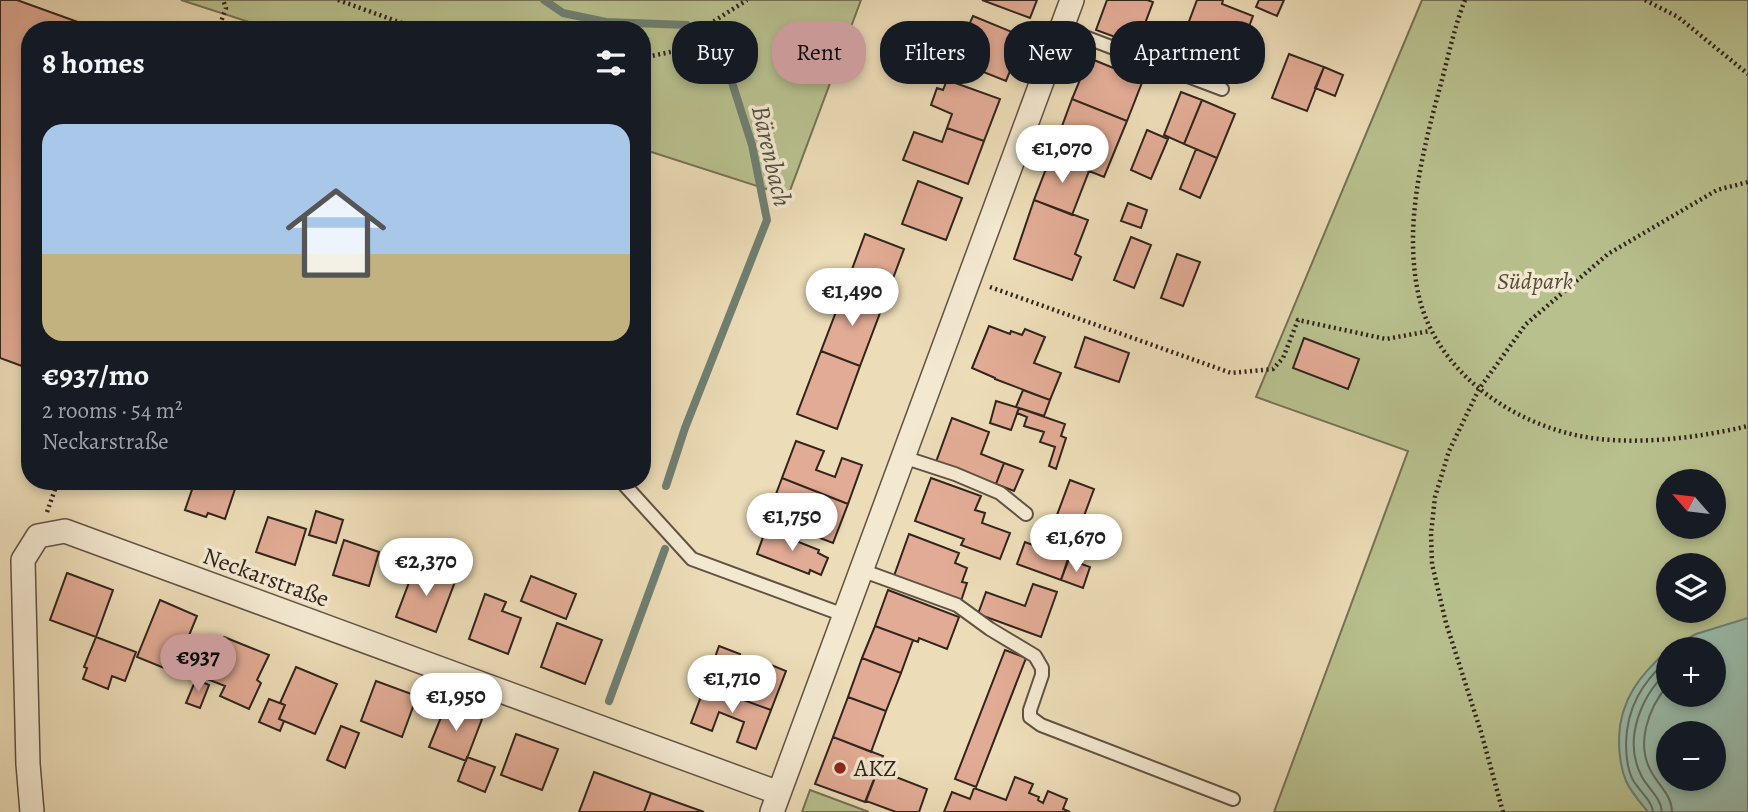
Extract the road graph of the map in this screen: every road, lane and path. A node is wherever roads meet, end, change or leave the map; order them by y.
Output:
1 (223, 0) edge
2 (338, 0) edge
3 (747, 0) edge
4 (1072, 0) edge
5 (1465, 0) edge
6 (1645, 0) edge
7 (221, 21) edge
8 (396, 21) edge
9 (1064, 21) edge
10 (1096, 41) edge
11 (651, 56) edge
12 (1748, 74) edge
13 (1040, 84) edge
14 (1222, 89) dead end
15 (1748, 182) edge
16 (969, 279) junction
17 (1430, 331) junction
18 (1479, 389) junction
19 (1748, 426) edge
20 (903, 457) junction
21 (629, 490) edge
22 (1027, 514) dead end
23 (861, 570) junction
24 (844, 615) junction
25 (1233, 799) dead end
26 (775, 802) edge
27 (32, 812) edge
28 (1503, 812) edge

1 - 7 path
2 - 8 path
3 - 11 path
4 - 9 street
5 - 17 path
6 - 12 path
10 - 14 lane
13 - 16 street
15 - 18 path
16 - 17 path
16 - 20 street
17 - 18 path
18 - 19 path
18 - 28 path
20 - 22 lane
20 - 23 street
21 - 24 lane
23 - 24 street
23 - 25 lane
24 - 26 street
26 - 27 street, Neckarstraße

